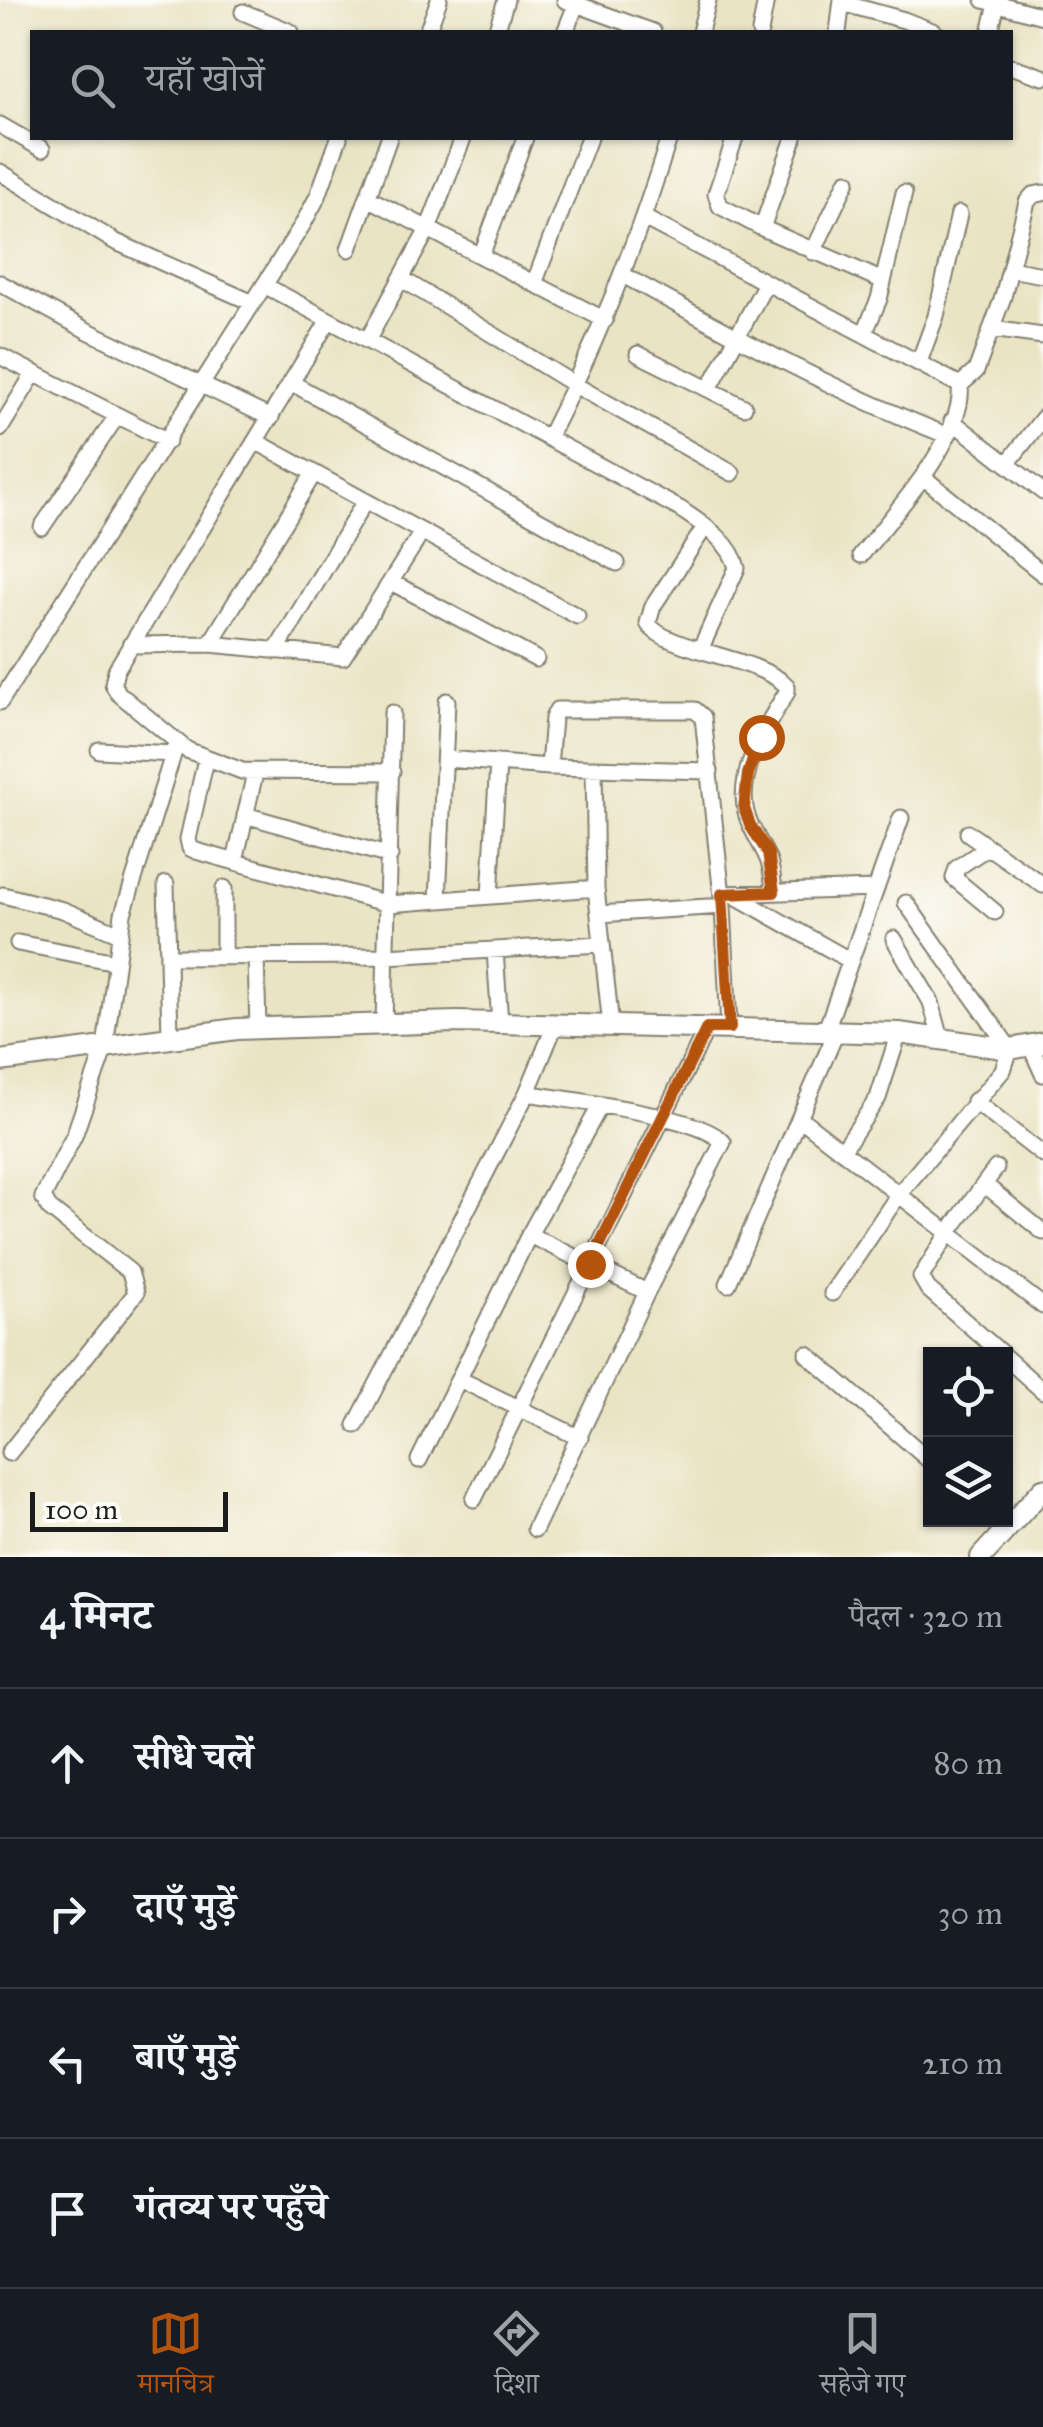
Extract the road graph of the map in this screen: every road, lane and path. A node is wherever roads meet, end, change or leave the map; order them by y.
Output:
1 (439, 0) edge
2 (506, 0) edge
3 (708, 0) edge
4 (766, 0) edge
5 (842, 1) edge
6 (570, 2) edge
7 (991, 2) edge
8 (243, 12) dead end
9 (1043, 16) edge
10 (633, 29) edge
11 (286, 30) edge
12 (428, 30) edge
13 (497, 30) edge
14 (565, 30) edge
15 (700, 30) edge
16 (760, 30) edge
17 (838, 30) edge
18 (929, 30) edge
19 (990, 30) edge
20 (1013, 67) edge
21 (1043, 77) edge
22 (0, 125) edge
23 (338, 140) edge
24 (388, 140) edge
25 (461, 140) edge
26 (524, 140) edge
27 (588, 140) edge
28 (668, 140) edge
29 (734, 140) edge
30 (793, 140) edge
31 (42, 149) dead end
32 (0, 172) edge
33 (847, 181) dead end
34 (904, 193) dead end
35 (1043, 194) edge
36 (368, 198) junction
37 (959, 214) dead end
38 (644, 218) junction
39 (762, 228) junction
40 (428, 229) junction
41 (349, 249) dead end
42 (813, 252) junction
43 (481, 256) junction
44 (1010, 269) junction
45 (623, 275) junction
46 (1043, 275) edge
47 (402, 279) junction
48 (883, 282) junction
49 (0, 283) edge
50 (766, 283) junction
51 (534, 284) junction
52 (264, 285) junction
53 (254, 303) junction
54 (329, 320) junction
55 (605, 320) junction
56 (992, 329) junction
57 (864, 334) junction
58 (1043, 336) edge
59 (736, 337) junction
60 (367, 341) junction
61 (638, 354) dead end
62 (0, 356) edge
63 (919, 362) junction
64 (33, 375) junction
65 (292, 383) junction
66 (576, 385) junction
67 (204, 386) junction
68 (708, 390) junction
69 (961, 391) junction
70 (744, 407) dead end
71 (117, 416) junction
72 (271, 418) junction
73 (1043, 418) edge
74 (949, 428) junction
75 (0, 429) edge
76 (548, 438) junction
77 (168, 441) junction
78 (256, 442) junction
79 (1007, 464) junction
80 (314, 473) junction
81 (732, 473) dead end
82 (924, 477) junction
83 (1043, 492) edge
84 (365, 501) junction
85 (705, 527) junction
86 (42, 528) dead end
87 (422, 532) junction
88 (861, 555) dead end
89 (618, 563) dead end
90 (1043, 574) edge
91 (391, 582) junction
92 (576, 616) dead end
93 (210, 644) junction
94 (130, 646) junction
95 (702, 648) junction
96 (276, 651) junction
97 (536, 659) dead end
98 (448, 700) dead end
99 (0, 702) edge
100 (392, 713) dead end
101 (175, 748) junction
102 (98, 750) dead end
103 (446, 759) junction
104 (206, 760) junction
105 (498, 763) junction
106 (549, 767) junction
107 (594, 768) junction
108 (392, 772) junction
109 (710, 772) junction
110 (255, 774) junction
111 (245, 816) junction
112 (900, 818) dead end
113 (968, 834) dead end
114 (988, 847) junction
115 (390, 856) junction
116 (235, 861) junction
117 (166, 884) dead end
118 (1043, 885) edge
119 (224, 888) dead end
120 (596, 888) junction
121 (875, 889) junction
122 (774, 892) junction
123 (4, 896) dead end
124 (490, 896) junction
125 (726, 898) junction
126 (438, 900) junction
127 (906, 903) dead end
128 (388, 904) junction
129 (995, 912) dead end
130 (599, 914) junction
131 (120, 934) junction
132 (894, 939) dead end
133 (18, 943) dead end
134 (602, 944) junction
135 (495, 950) junction
136 (224, 956) junction
137 (256, 956) junction
138 (386, 956) junction
139 (168, 957) junction
140 (848, 960) junction
141 (116, 962) junction
142 (384, 1024) junction
143 (500, 1024) junction
144 (556, 1025) junction
145 (611, 1026) junction
146 (258, 1028) junction
147 (707, 1028) junction
148 (730, 1028) junction
149 (832, 1030) junction
150 (899, 1033) junction
151 (170, 1036) junction
152 (941, 1038) junction
153 (104, 1046) junction
154 (1028, 1046) edge
155 (0, 1061) edge
156 (1043, 1074) edge
157 (527, 1093) junction
158 (974, 1102) junction
159 (600, 1106) junction
160 (661, 1117) junction
161 (801, 1119) junction
162 (842, 1151) junction
163 (1043, 1155) edge
164 (996, 1168) dead end
165 (984, 1184) junction
166 (899, 1194) junction
167 (948, 1232) junction
168 (1043, 1232) edge
169 (530, 1235) junction
170 (590, 1264) junction
171 (728, 1284) dead end
172 (647, 1292) junction
173 (832, 1293) dead end
174 (1043, 1306) edge
175 (989, 1347) edge
176 (807, 1354) dead end
177 (1013, 1369) edge
178 (459, 1379) junction
179 (1043, 1391) edge
180 (520, 1408) junction
181 (356, 1425) dead end
182 (580, 1438) junction
183 (9, 1454) dead end
184 (923, 1455) edge
185 (419, 1460) dead end
186 (1043, 1490) edge
187 (474, 1499) dead end
188 (1013, 1515) edge
189 (1000, 1527) edge
190 (535, 1529) dead end
191 (982, 1557) edge

1 - 12 street
2 - 13 street
3 - 15 street
4 - 16 street
5 - 17 street
5 - 18 street
6 - 10 street
6 - 14 street
7 - 9 street
7 - 19 street
8 - 11 street
20 - 21 street
22 - 31 street
23 - 52 street
24 - 36 street
25 - 40 street
26 - 43 street
27 - 51 street
28 - 38 street
29 - 39 street
30 - 39 street
32 - 53 street
33 - 42 street
34 - 48 street
35 - 44 street
36 - 40 street
36 - 41 street
37 - 63 street
38 - 45 street
38 - 50 street
39 - 42 street
40 - 43 street
40 - 47 street
42 - 48 street
43 - 51 street
44 - 46 street
44 - 56 street
45 - 55 street
45 - 59 street
47 - 60 street
47 - 66 street
48 - 57 street
49 - 67 street
50 - 57 street
50 - 59 street
51 - 55 street
52 - 53 street
52 - 54 street
53 - 67 street
54 - 60 street
54 - 65 street
55 - 66 street
56 - 58 street
56 - 69 street
57 - 63 street
59 - 68 street
59 - 74 street
60 - 76 street
61 - 68 street
62 - 64 street
63 - 69 street
64 - 71 street
64 - 75 street
65 - 72 street
65 - 89 street
66 - 76 street
66 - 81 street
67 - 72 street
67 - 77 street
68 - 70 street
69 - 74 street
71 - 77 street
71 - 86 street
72 - 78 street
73 - 79 street
74 - 79 street
74 - 82 street
76 - 85 street
77 - 99 street
78 - 80 street
78 - 94 street
79 - 83 street
80 - 84 street
80 - 93 street
82 - 88 street
82 - 90 street
84 - 87 street
84 - 96 street
85 - 95 street
85 - 95 street
87 - 91 street
87 - 92 street
91 - 96 street
91 - 97 street
93 - 94 street
93 - 96 street
94 - 101 street
95 - 122 street
98 - 103 street
100 - 108 street
101 - 102 street
101 - 104 street
101 - 131 street
103 - 105 street
103 - 126 street
104 - 110 street
104 - 116 street
105 - 106 street
105 - 124 street
106 - 107 street
106 - 109 street
107 - 109 street
107 - 120 street
108 - 110 street
108 - 115 street
109 - 125 street
110 - 111 street
111 - 115 street
111 - 116 street
112 - 121 street
113 - 114 street
114 - 118 street
114 - 129 street
115 - 128 street
116 - 128 street
117 - 139 street
119 - 136 street
120 - 124 street
120 - 130 street
121 - 122 street
121 - 140 street
122 - 125 street
123 - 131 street
124 - 126 street
125 - 130 street
125 - 140 street
125 - 148 street
126 - 128 street
127 - 154 street
128 - 138 street
130 - 134 street
131 - 141 street
132 - 152 street
133 - 141 street
134 - 135 street
134 - 145 street
135 - 138 street
135 - 143 street
136 - 137 street
136 - 139 street
137 - 138 street
137 - 146 street
138 - 142 street
139 - 151 street
140 - 149 street
141 - 153 street
142 - 143 main road
142 - 146 main road
143 - 144 main road
144 - 145 main road
144 - 157 street
145 - 147 main road
146 - 151 main road
147 - 148 main road
147 - 160 street
148 - 149 main road
149 - 150 main road
149 - 161 street
150 - 152 main road
150 - 162 street
151 - 153 main road
152 - 154 main road
153 - 155 main road
153 - 183 street
154 - 156 street
154 - 158 street
157 - 159 street
157 - 181 street
158 - 163 street
158 - 166 street
159 - 160 street
159 - 169 street
160 - 170 street
160 - 172 street
161 - 162 street
161 - 171 street
162 - 166 street
164 - 165 street
165 - 167 street
165 - 168 street
166 - 167 street
166 - 173 street
167 - 174 street
167 - 175 street
169 - 170 street
169 - 178 street
170 - 172 street
170 - 180 street
172 - 182 street
176 - 184 street
177 - 179 street
178 - 180 street
178 - 185 street
180 - 182 street
180 - 187 street
182 - 190 street
186 - 188 main road
189 - 191 main road

